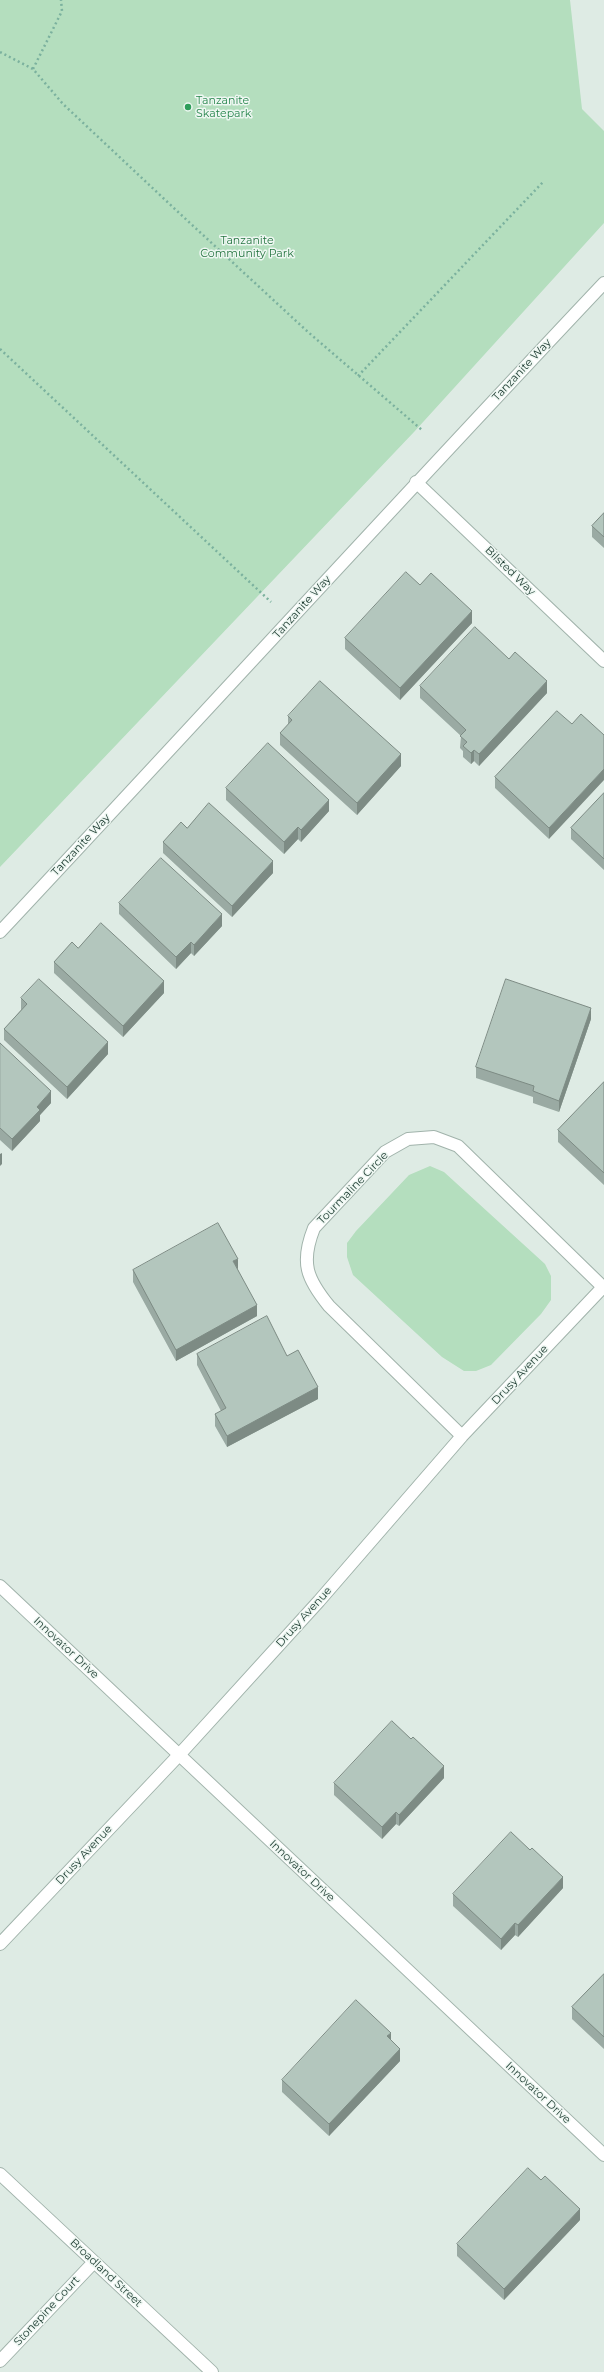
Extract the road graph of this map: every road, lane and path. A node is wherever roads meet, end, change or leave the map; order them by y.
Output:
1 (61, 0) edge
2 (0, 52) edge
3 (33, 69) junction
4 (544, 181) dead end
5 (604, 283) edge
6 (0, 349) edge
7 (358, 376) junction
8 (422, 430) dead end
9 (416, 482) junction
10 (290, 621) junction
11 (604, 661) edge
12 (0, 932) edge
13 (604, 1287) edge
14 (462, 1436) junction
15 (0, 1586) edge
16 (179, 1755) junction
17 (0, 1944) edge
18 (604, 2155) edge
19 (0, 2174) edge
20 (94, 2262) junction
21 (0, 2361) edge
22 (212, 2372) edge

1 - 3 path
2 - 3 path
3 - 7 path
4 - 7 path
5 - 9 street, Tanzanite Way
6 - 10 path
7 - 8 path
9 - 10 street, Tanzanite Way
9 - 11 street, Bilsted Way
10 - 12 street, Tanzanite Way
13 - 14 street, Drusy Avenue
13 - 14 street, Tourmaline Circle
14 - 16 street, Drusy Avenue
15 - 16 street, Innovator Drive
16 - 17 street, Drusy Avenue
16 - 18 street, Innovator Drive
19 - 20 street, Broadland Street
20 - 21 street, Stonepine Court
20 - 22 street, Broadland Street

